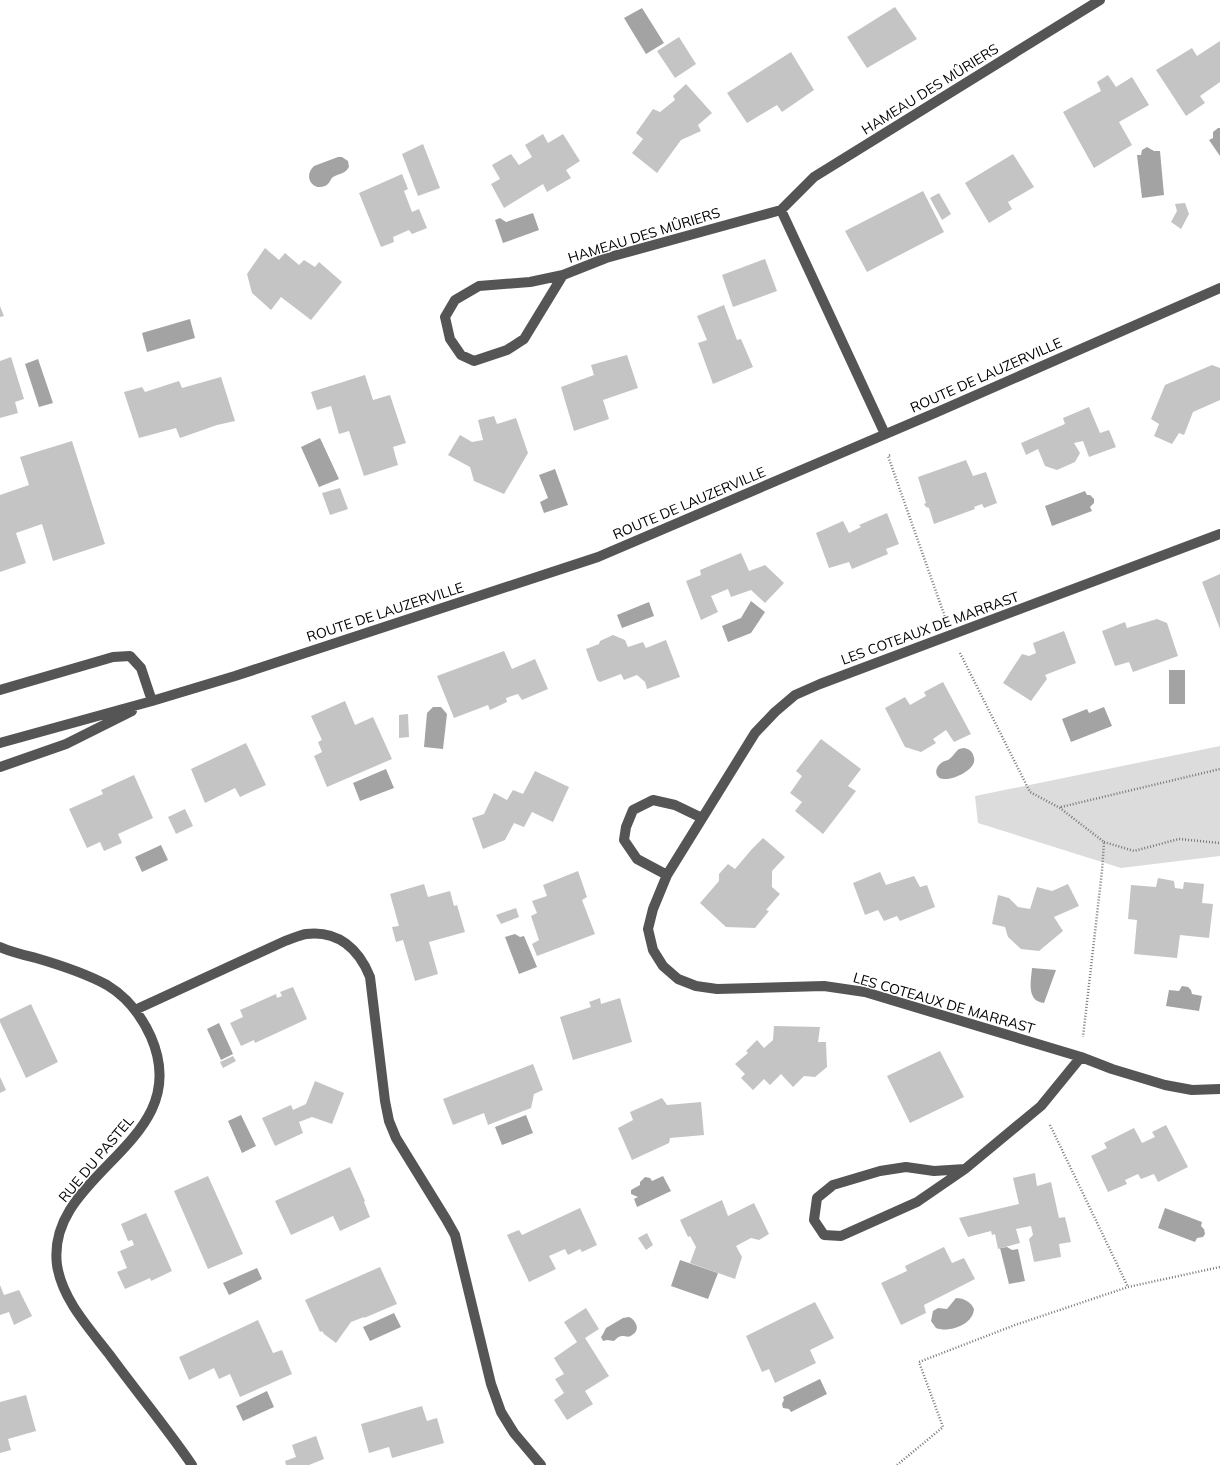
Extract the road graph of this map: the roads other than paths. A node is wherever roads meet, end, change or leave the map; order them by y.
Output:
1 (1100, 0) edge
2 (781, 210) junction
3 (563, 275) junction
4 (1220, 288) edge
5 (885, 434) junction
6 (1220, 534) edge
7 (0, 690) edge
8 (152, 701) junction
9 (0, 742) edge
10 (0, 767) edge
11 (702, 818) junction
12 (667, 875) junction
13 (0, 947) edge
14 (135, 1010) junction
15 (1081, 1057) junction
16 (1220, 1089) edge
17 (965, 1169) junction
18 (192, 1465) edge
19 (541, 1465) edge

1 - 2 street, HAMEAU DES MÛRIERS
2 - 3 street, HAMEAU DES MÛRIERS
2 - 5 street
3 - 3 street, HAMEAU DES MÛRIERS
4 - 5 street, ROUTE DE LAUZERVILLE
5 - 8 street, ROUTE DE LAUZERVILLE
6 - 11 street, LES COTEAUX DE MARRAST
7 - 8 street
8 - 9 street, ROUTE DE LAUZERVILLE
8 - 10 street, ROUTE DE LAUZERVILLE
11 - 12 street, LES COTEAUX DE MARRAST
11 - 12 street
12 - 15 street, LES COTEAUX DE MARRAST
13 - 14 street, RUE DU PASTEL
14 - 18 street, RUE DU PASTEL
14 - 19 street
15 - 16 street, LES COTEAUX DE MARRAST
15 - 17 street
17 - 17 street

